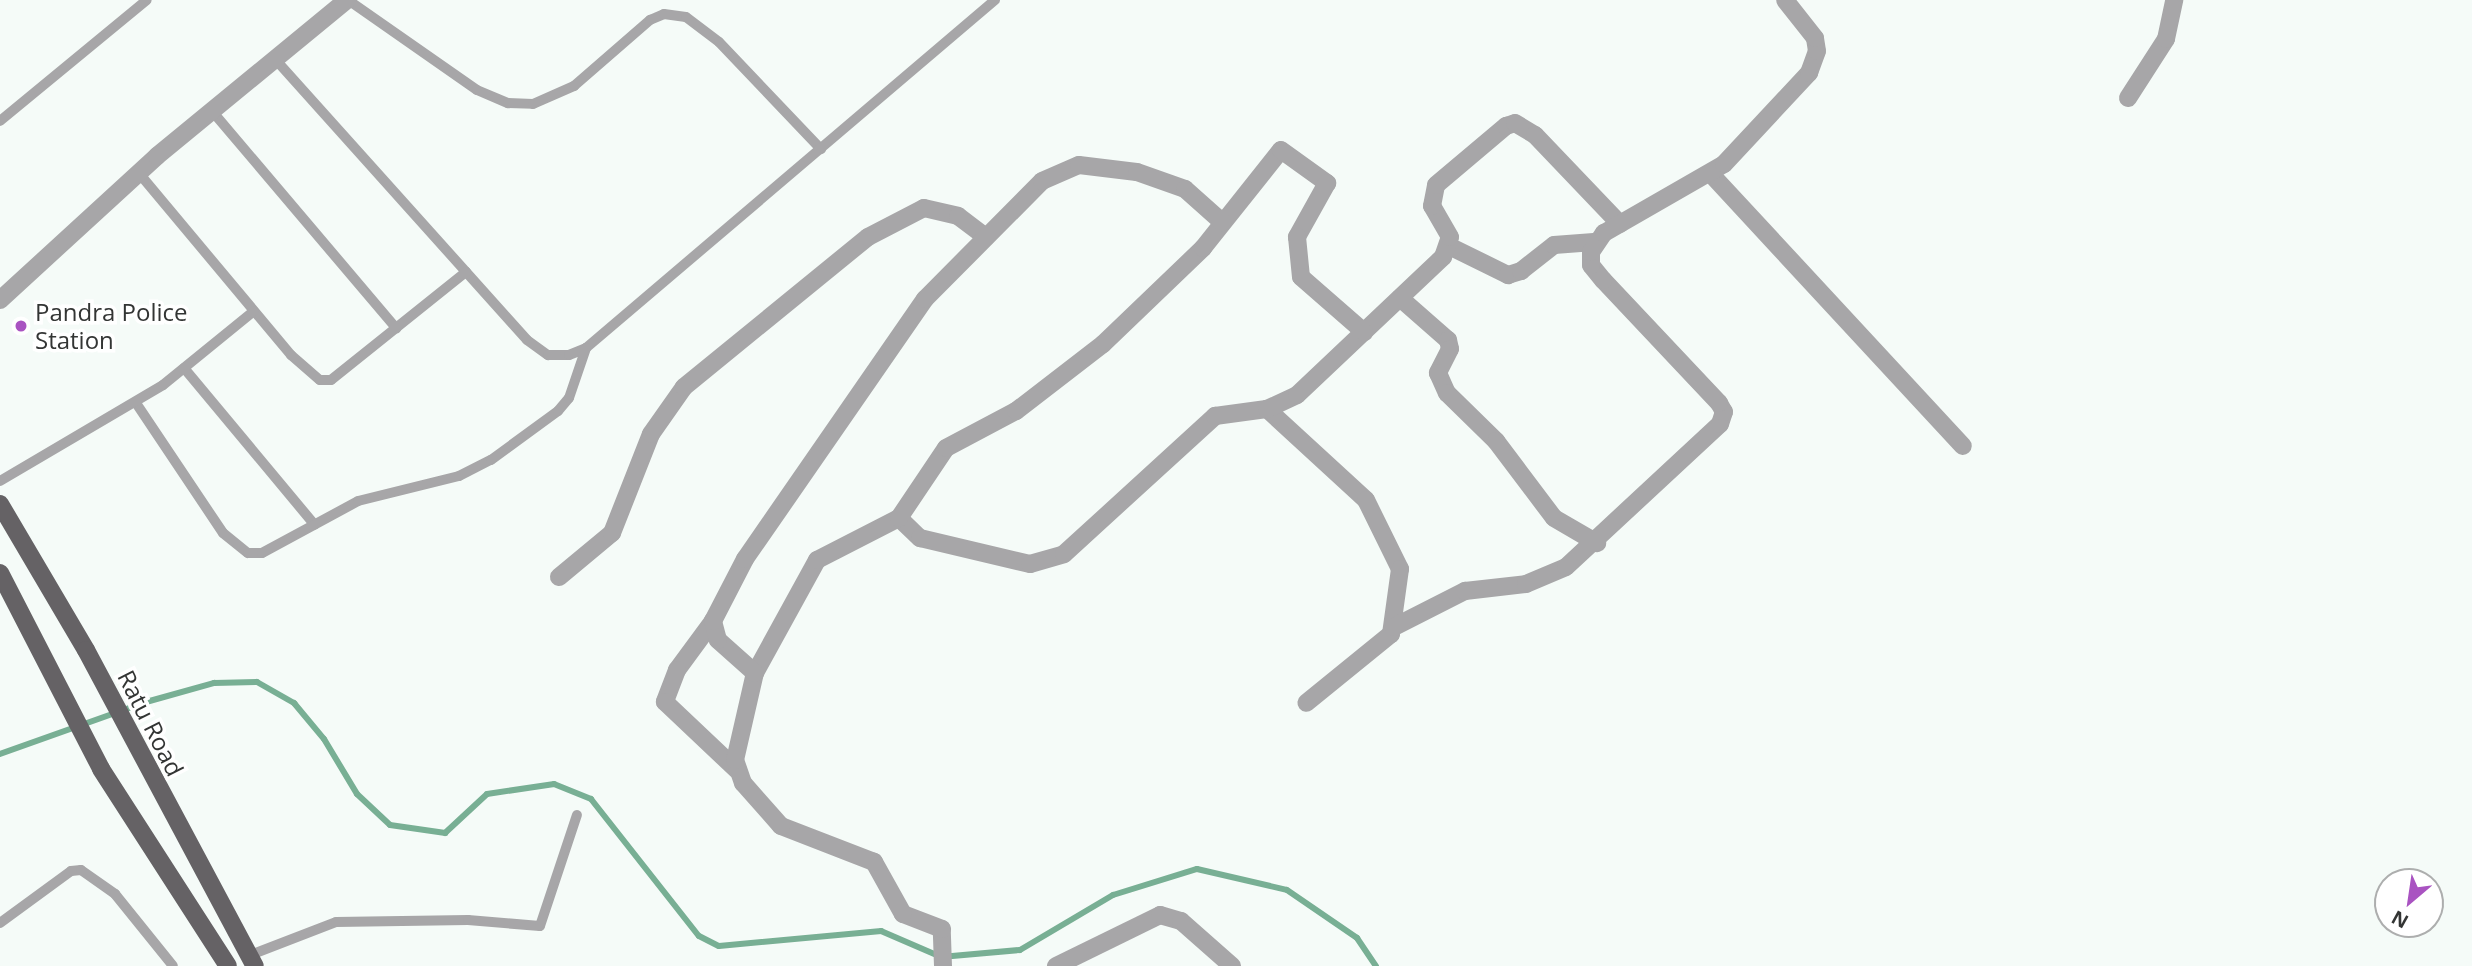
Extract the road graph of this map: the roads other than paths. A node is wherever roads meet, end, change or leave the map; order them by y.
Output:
1 (147, 0) edge
2 (348, 0) edge
3 (995, 0) edge
4 (1785, 0) edge
5 (2174, 0) edge
6 (275, 59) junction
7 (2128, 98) dead end
8 (212, 111) junction
9 (0, 121) edge
10 (821, 149) junction
11 (138, 172) junction
12 (1710, 173) junction
13 (1222, 222) junction
14 (1620, 225) junction
15 (986, 237) junction
16 (1594, 242) junction
17 (1451, 247) junction
18 (466, 272) junction
19 (1400, 298) junction
20 (0, 300) edge
21 (254, 311) junction
22 (396, 328) junction
23 (1364, 332) junction
24 (586, 348) junction
25 (184, 368) junction
26 (136, 403) junction
27 (1267, 409) junction
28 (1963, 446) dead end
29 (0, 481) edge
30 (0, 504) edge
31 (899, 518) junction
32 (315, 525) junction
33 (1597, 543) junction
34 (0, 573) edge
35 (559, 578) dead end
36 (713, 621) junction
37 (1394, 627) junction
38 (755, 673) junction
39 (1307, 703) dead end
40 (737, 770) junction
41 (577, 815) dead end
42 (0, 923) edge
43 (944, 959) edge
44 (252, 961) edge
45 (173, 966) edge
46 (228, 966) edge
47 (1058, 966) edge
48 (1232, 966) edge

1 - 9 lane
2 - 6 street
2 - 10 lane
3 - 10 lane
4 - 12 street
5 - 7 street
6 - 8 street
6 - 18 lane
8 - 11 street
8 - 22 lane
10 - 24 lane
11 - 20 street
11 - 21 lane
12 - 14 street
12 - 28 street
13 - 15 street
13 - 23 street
13 - 31 street
14 - 16 street
14 - 17 street
15 - 35 street
15 - 36 street
16 - 17 street
16 - 33 street
17 - 19 street
18 - 22 lane
18 - 24 lane
19 - 23 street
19 - 33 street
21 - 22 lane
21 - 25 lane
23 - 27 street
24 - 32 lane
25 - 26 lane
25 - 32 lane
26 - 29 lane
26 - 32 lane
27 - 31 street
27 - 37 street
30 - 44 main road, Ratu Road
31 - 38 street
33 - 37 street
34 - 46 main road
36 - 38 street
36 - 40 street
37 - 39 street
38 - 40 street
40 - 43 street
41 - 44 lane
42 - 45 lane
47 - 48 street

